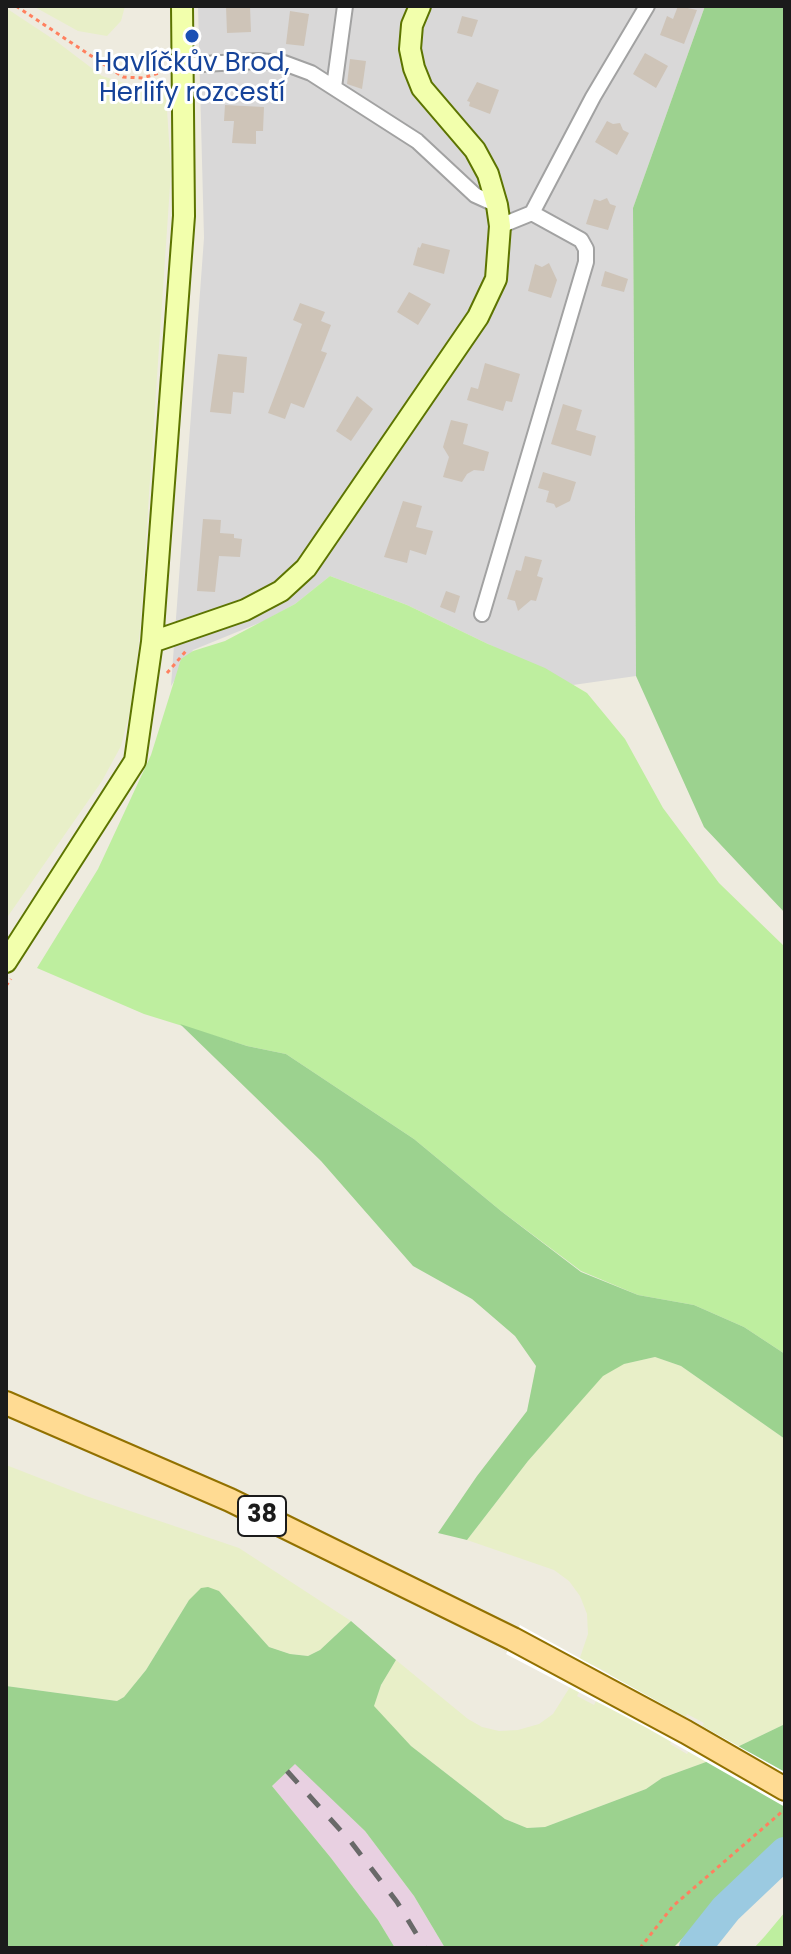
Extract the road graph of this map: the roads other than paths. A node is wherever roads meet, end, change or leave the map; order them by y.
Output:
1 (182, 6) edge
2 (345, 6) edge
3 (420, 6) edge
4 (647, 6) edge
5 (184, 65) junction
6 (334, 87) junction
7 (532, 213) junction
8 (499, 215) junction
9 (482, 614) dead end
10 (152, 642) junction
11 (6, 962) edge
12 (6, 1403) edge
13 (785, 1789) edge

1 - 5 street
2 - 6 street
3 - 8 street
4 - 7 street
5 - 6 street
5 - 10 street
6 - 8 street
7 - 8 street
7 - 9 street
8 - 10 street
10 - 11 street
12 - 13 main road, 38

